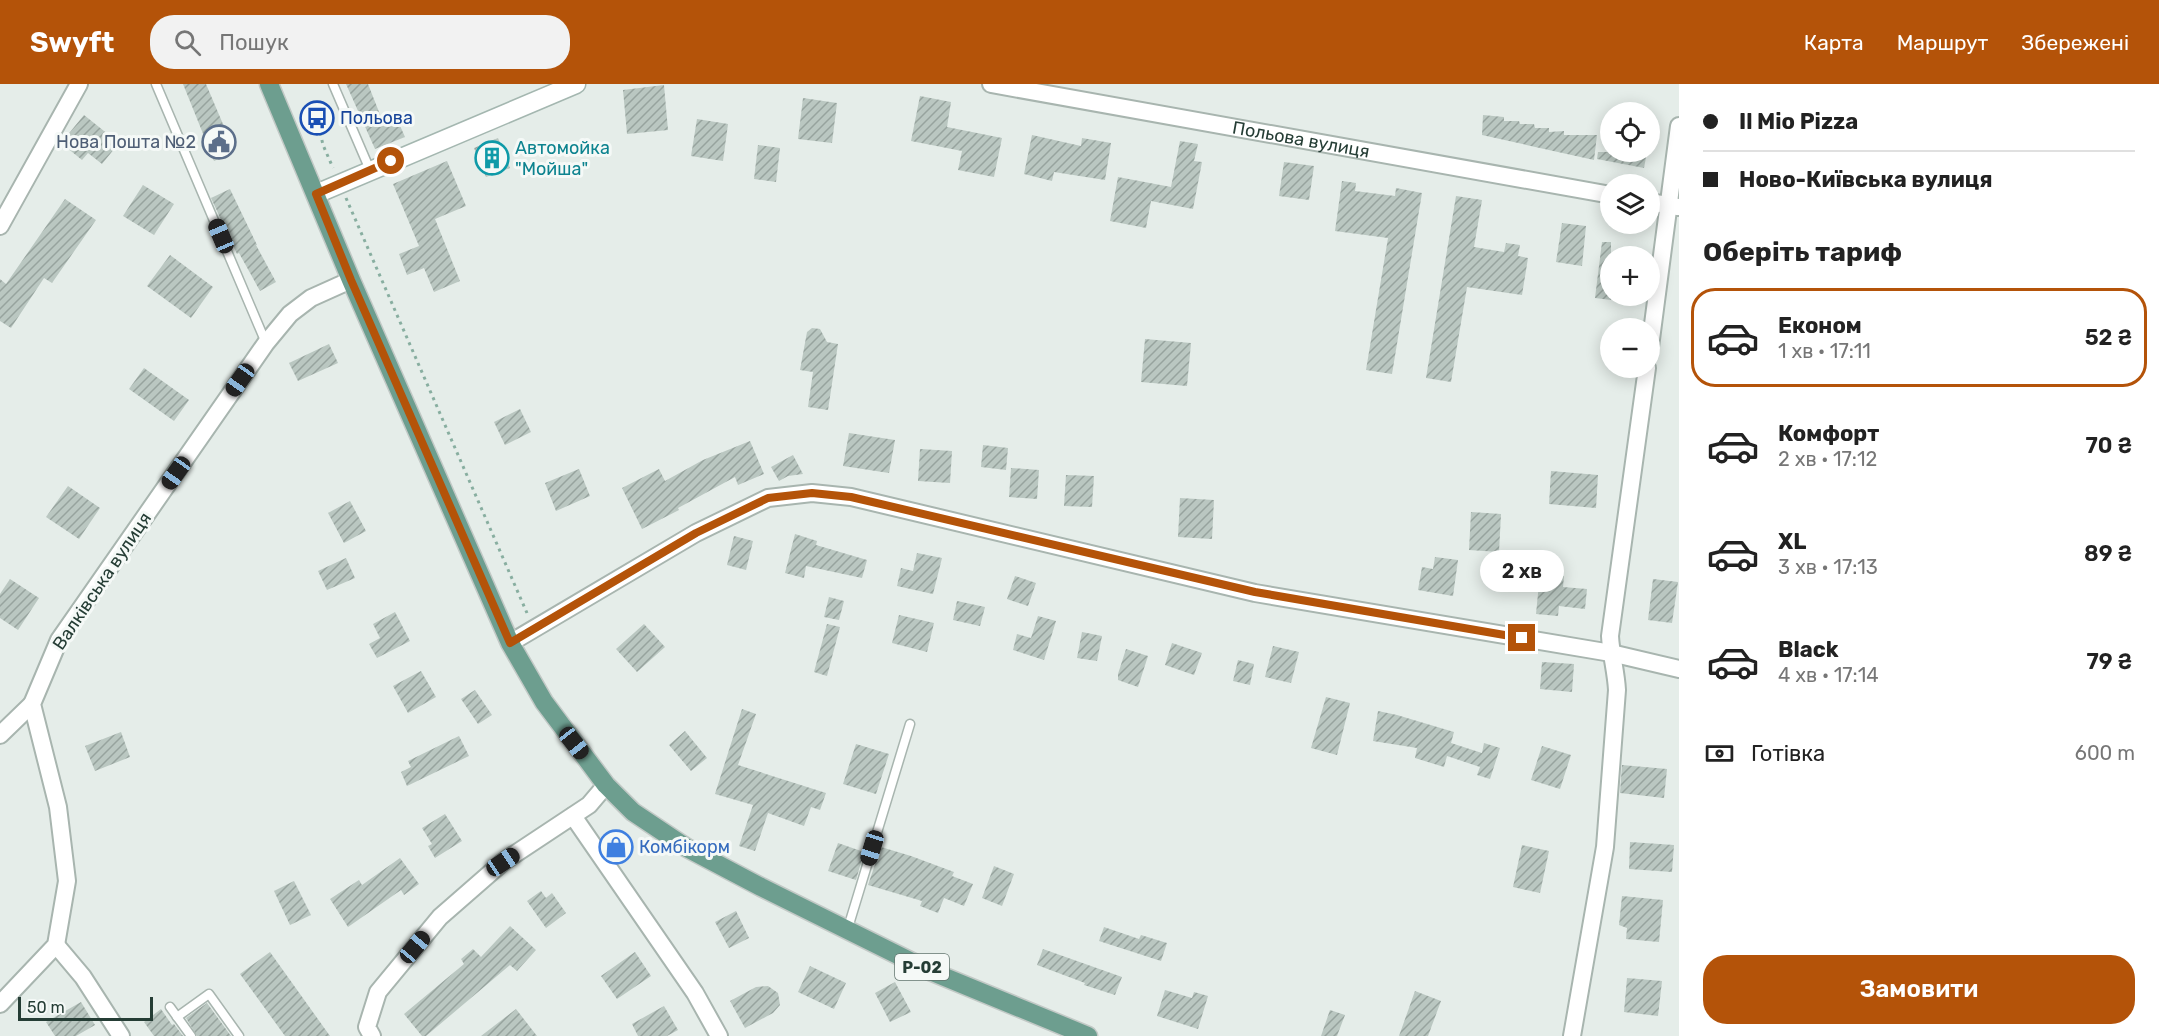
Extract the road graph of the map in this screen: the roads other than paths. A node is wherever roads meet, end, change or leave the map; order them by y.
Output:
1 (79, 84) edge
2 (156, 84) edge
3 (269, 84) edge
4 (333, 84) edge
5 (576, 84) edge
6 (991, 84) edge
7 (1679, 126) edge
8 (370, 170) junction
9 (1600, 193) edge
10 (316, 194) junction
11 (1674, 206) edge
12 (0, 226) edge
13 (351, 280) junction
14 (1655, 318) edge
15 (266, 343) junction
16 (1646, 378) edge
17 (510, 643) junction
18 (1611, 653) junction
19 (1679, 669) edge
20 (32, 704) junction
21 (910, 724) dead end
22 (0, 735) edge
23 (606, 785) junction
24 (573, 816) junction
25 (847, 931) junction
26 (56, 945) junction
27 (0, 1004) edge
28 (170, 1007) dead end
29 (177, 1017) junction
30 (121, 1036) edge
31 (191, 1036) edge
32 (239, 1036) edge
33 (372, 1036) edge
34 (719, 1036) edge
35 (1088, 1036) edge
36 (1572, 1036) edge

1 - 12 street
2 - 15 lane
3 - 10 main road, Р-02
4 - 8 lane
5 - 8 street
6 - 9 street, Польова вулиця
7 - 11 street
8 - 10 street
10 - 13 main road, Р-02
11 - 14 street
13 - 15 street, Валківська вулиця
13 - 17 main road, Р-02
15 - 20 street, Валківська вулиця
16 - 18 street
17 - 18 street
17 - 23 main road, Р-02
18 - 19 street
18 - 36 street
20 - 22 street
20 - 26 street
21 - 25 lane
23 - 24 street
23 - 25 main road, Р-02
24 - 33 street
24 - 34 street
25 - 35 main road, Р-02
26 - 27 street
26 - 30 street
28 - 29 lane
29 - 31 lane
29 - 32 lane

